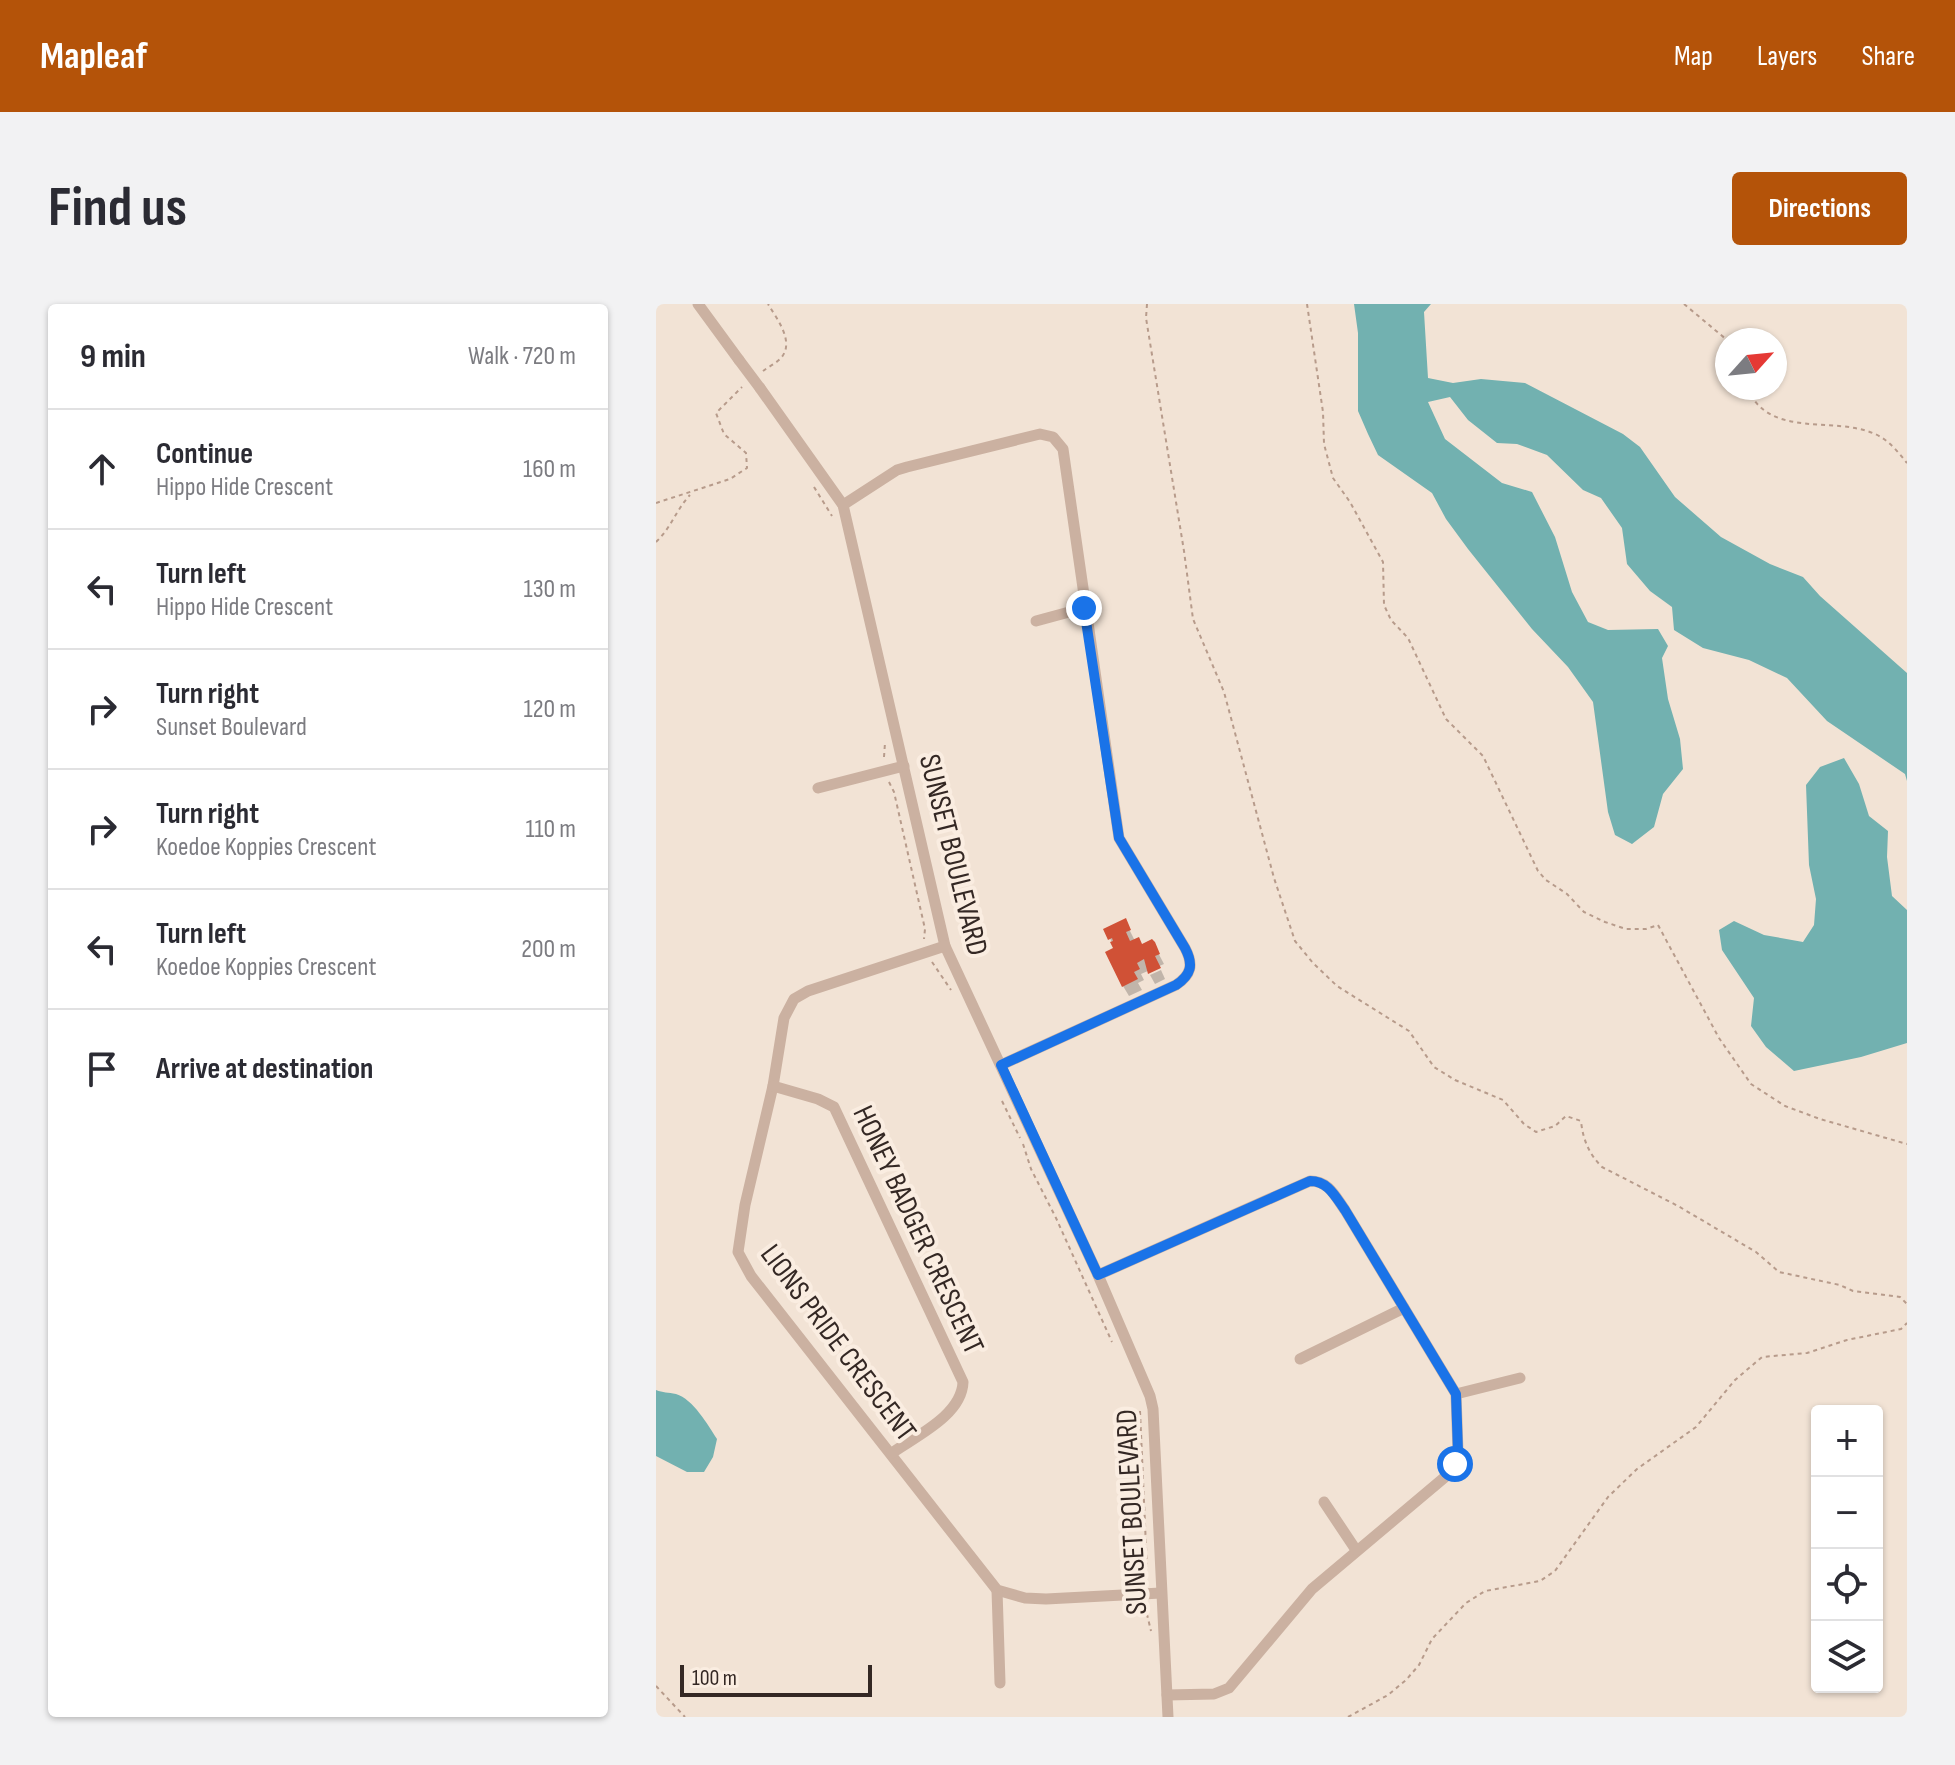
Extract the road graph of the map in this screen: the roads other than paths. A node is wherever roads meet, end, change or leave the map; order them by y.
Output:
1 (698, 304) edge
2 (843, 505) junction
3 (1084, 608) junction
4 (1036, 621) dead end
5 (904, 766) junction
6 (818, 788) dead end
7 (945, 946) junction
8 (1001, 1065) junction
9 (773, 1086) junction
10 (1098, 1275) junction
11 (1404, 1308) junction
12 (1300, 1359) dead end
13 (1520, 1378) dead end
14 (1456, 1394) junction
15 (892, 1453) junction
16 (1324, 1502) dead end
17 (1356, 1550) junction
18 (997, 1590) junction
19 (1161, 1593) junction
20 (1000, 1683) dead end
21 (1167, 1695) junction
22 (1168, 1717) edge

1 - 2 street, SUNSET BOULEVARD, bridge
2 - 3 street
2 - 5 street, SUNSET BOULEVARD
3 - 4 street
3 - 8 street
5 - 6 street
5 - 7 street, SUNSET BOULEVARD
7 - 8 street, SUNSET BOULEVARD
7 - 9 street, LIONS PRIDE CRESCENT
8 - 10 street, SUNSET BOULEVARD
9 - 15 street, LIONS PRIDE CRESCENT
9 - 15 street, HONEY BADGER CRESCENT
10 - 11 street
10 - 19 street, SUNSET BOULEVARD
11 - 12 street
11 - 14 street
13 - 14 street
14 - 17 street
15 - 18 street, LIONS PRIDE CRESCENT
16 - 17 street
17 - 21 street
18 - 19 street
18 - 20 street
19 - 21 street, SUNSET BOULEVARD
21 - 22 street, SUNSET BOULEVARD

